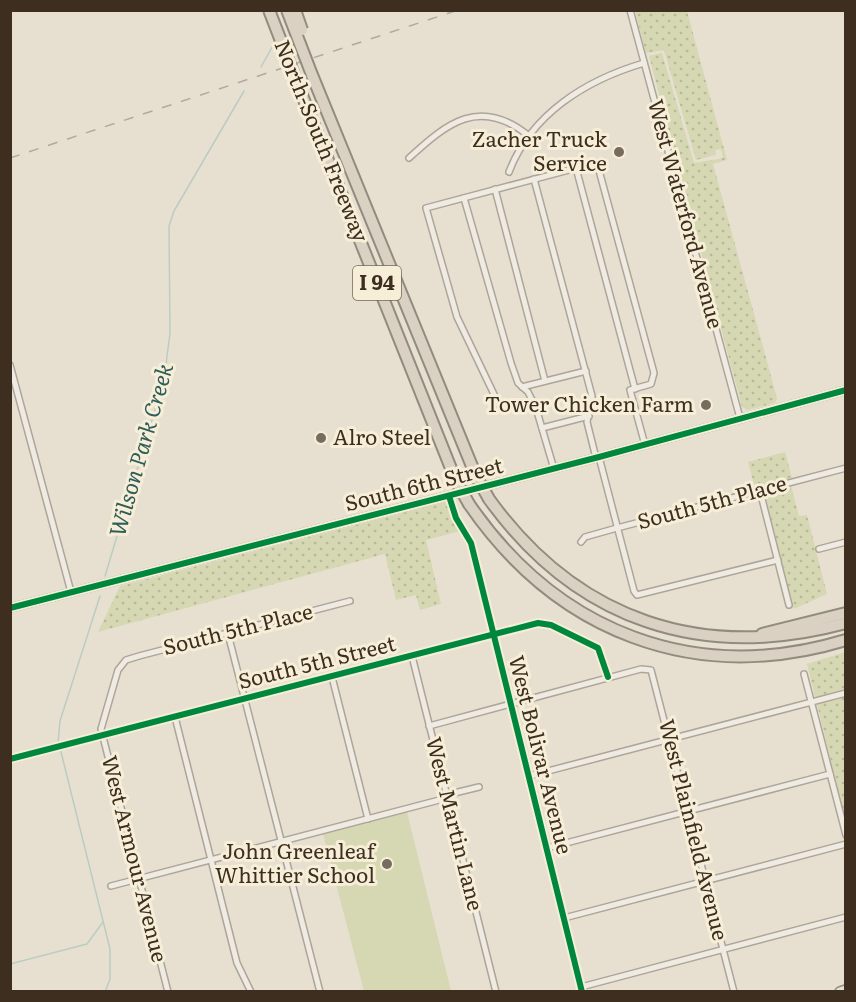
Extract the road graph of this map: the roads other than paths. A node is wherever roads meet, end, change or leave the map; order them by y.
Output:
1 (269, 10) edge
2 (287, 10) edge
3 (295, 10) edge
4 (630, 10) edge
5 (644, 63) junction
6 (315, 74) junction
7 (529, 136) junction
8 (409, 158) dead end
9 (603, 161) dead end
10 (597, 163) junction
11 (576, 168) junction
12 (509, 172) dead end
13 (534, 179) junction
14 (495, 189) junction
15 (464, 198) junction
16 (10, 365) edge
17 (586, 371) junction
18 (545, 381) junction
19 (522, 387) junction
20 (635, 389) junction
21 (846, 390) edge
22 (533, 401) junction
23 (589, 416) junction
24 (740, 418) junction
25 (542, 428) junction
26 (645, 445) junction
27 (598, 458) junction
28 (846, 468) edge
29 (554, 469) junction
30 (760, 491) junction
31 (449, 496) junction
32 (617, 528) junction
33 (581, 542) dead end
34 (846, 542) edge
35 (819, 549) dead end
36 (778, 560) junction
37 (71, 592) junction
38 (350, 601) dead end
39 (789, 605) dead end
40 (10, 608) edge
41 (846, 613) edge
42 (846, 623) edge
43 (228, 634) junction
44 (493, 635) junction
45 (758, 638) junction
46 (846, 640) edge
47 (824, 646) junction
48 (846, 648) edge
49 (412, 656) junction
50 (126, 660) joint
51 (804, 674) dead end
52 (332, 677) junction
53 (609, 677) junction
54 (846, 693) edge
55 (245, 699) junction
56 (811, 702) junction
57 (510, 704) junction
58 (175, 717) junction
59 (429, 726) junction
60 (102, 735) junction
61 (670, 739) junction
62 (10, 759) edge
63 (830, 774) junction
64 (529, 776) junction
65 (479, 787) dead end
66 (447, 796) junction
67 (688, 811) junction
68 (368, 819) junction
69 (846, 835) edge
70 (282, 841) junction
71 (846, 844) edge
72 (547, 848) junction
73 (212, 860) junction
74 (140, 879) junction
75 (706, 880) junction
76 (111, 886) dead end
77 (846, 917) edge
78 (564, 918) junction
79 (723, 949) junction
80 (581, 989) edge
81 (846, 990) edge
82 (168, 992) edge
83 (251, 992) edge
84 (320, 992) edge
85 (496, 992) edge
86 (734, 992) edge
87 (840, 992) edge

1 - 47 highway, North-South Freeway / I 94, bridge
2 - 6 highway, North-South Freeway / I 94, bridge
3 - 6 highway, bridge
4 - 5 street, West Waterford Avenue
5 - 7 street
5 - 24 street, West Waterford Avenue
6 - 45 highway, North-South Freeway / I 94, bridge
7 - 8 street
7 - 12 street
9 - 10 street
10 - 11 street
10 - 20 street
11 - 13 street
11 - 20 street
13 - 14 street
13 - 17 street
14 - 15 street
14 - 18 street
15 - 19 street
15 - 22 street
16 - 37 street
17 - 18 street
17 - 23 street
18 - 19 street
19 - 22 street
20 - 26 street
21 - 24 street, South 6th Street
22 - 25 street
23 - 25 street
23 - 27 street
24 - 26 street, South 6th Street
25 - 29 street
26 - 27 street, South 6th Street
27 - 29 street, South 6th Street
27 - 32 street
28 - 30 street, South 5th Place
29 - 31 street, South 6th Street
30 - 32 street, South 5th Place
30 - 36 street
31 - 37 street, South 6th Street
31 - 44 street, West Bolivar Avenue
32 - 33 street, South 5th Place
32 - 36 street
34 - 35 street
36 - 39 street
37 - 40 street, South 6th Street
38 - 43 street, South 5th Place
41 - 45 highway
42 - 45 highway, North-South Freeway
43 - 50 street, South 5th Place
43 - 55 street
44 - 49 street, South 5th Street
44 - 53 street, South 5th Street
44 - 57 street, West Bolivar Avenue
46 - 47 highway, North-South Freeway / I 94
47 - 48 highway
49 - 52 street, South 5th Street
49 - 59 street, West Martin Lane
50 - 60 street, West Armour Avenue
51 - 56 street
52 - 55 street, South 5th Street
52 - 68 street
53 - 57 street
53 - 61 street, West Plainfield Avenue
54 - 56 street
55 - 58 street, South 5th Street
55 - 70 street
56 - 61 street
56 - 63 street
57 - 59 street
57 - 64 street, West Bolivar Avenue
58 - 60 street, South 5th Street
58 - 73 street
59 - 66 street, West Martin Lane
60 - 62 street, South 5th Street
60 - 74 street, West Armour Avenue
61 - 64 street
61 - 67 street, West Plainfield Avenue
63 - 67 street
63 - 69 street
64 - 72 street, West Bolivar Avenue
65 - 66 street
66 - 68 street
66 - 85 street, West Martin Lane
67 - 72 street
67 - 75 street, West Plainfield Avenue
68 - 70 street
70 - 73 street
70 - 84 street
71 - 75 street
72 - 78 street, West Bolivar Avenue
73 - 74 street
73 - 83 street
74 - 76 street
74 - 82 street, West Armour Avenue
75 - 78 street
75 - 79 street, West Plainfield Avenue
77 - 79 street
78 - 80 street, West Bolivar Avenue
79 - 80 street
79 - 86 street, West Plainfield Avenue
81 - 87 main road

